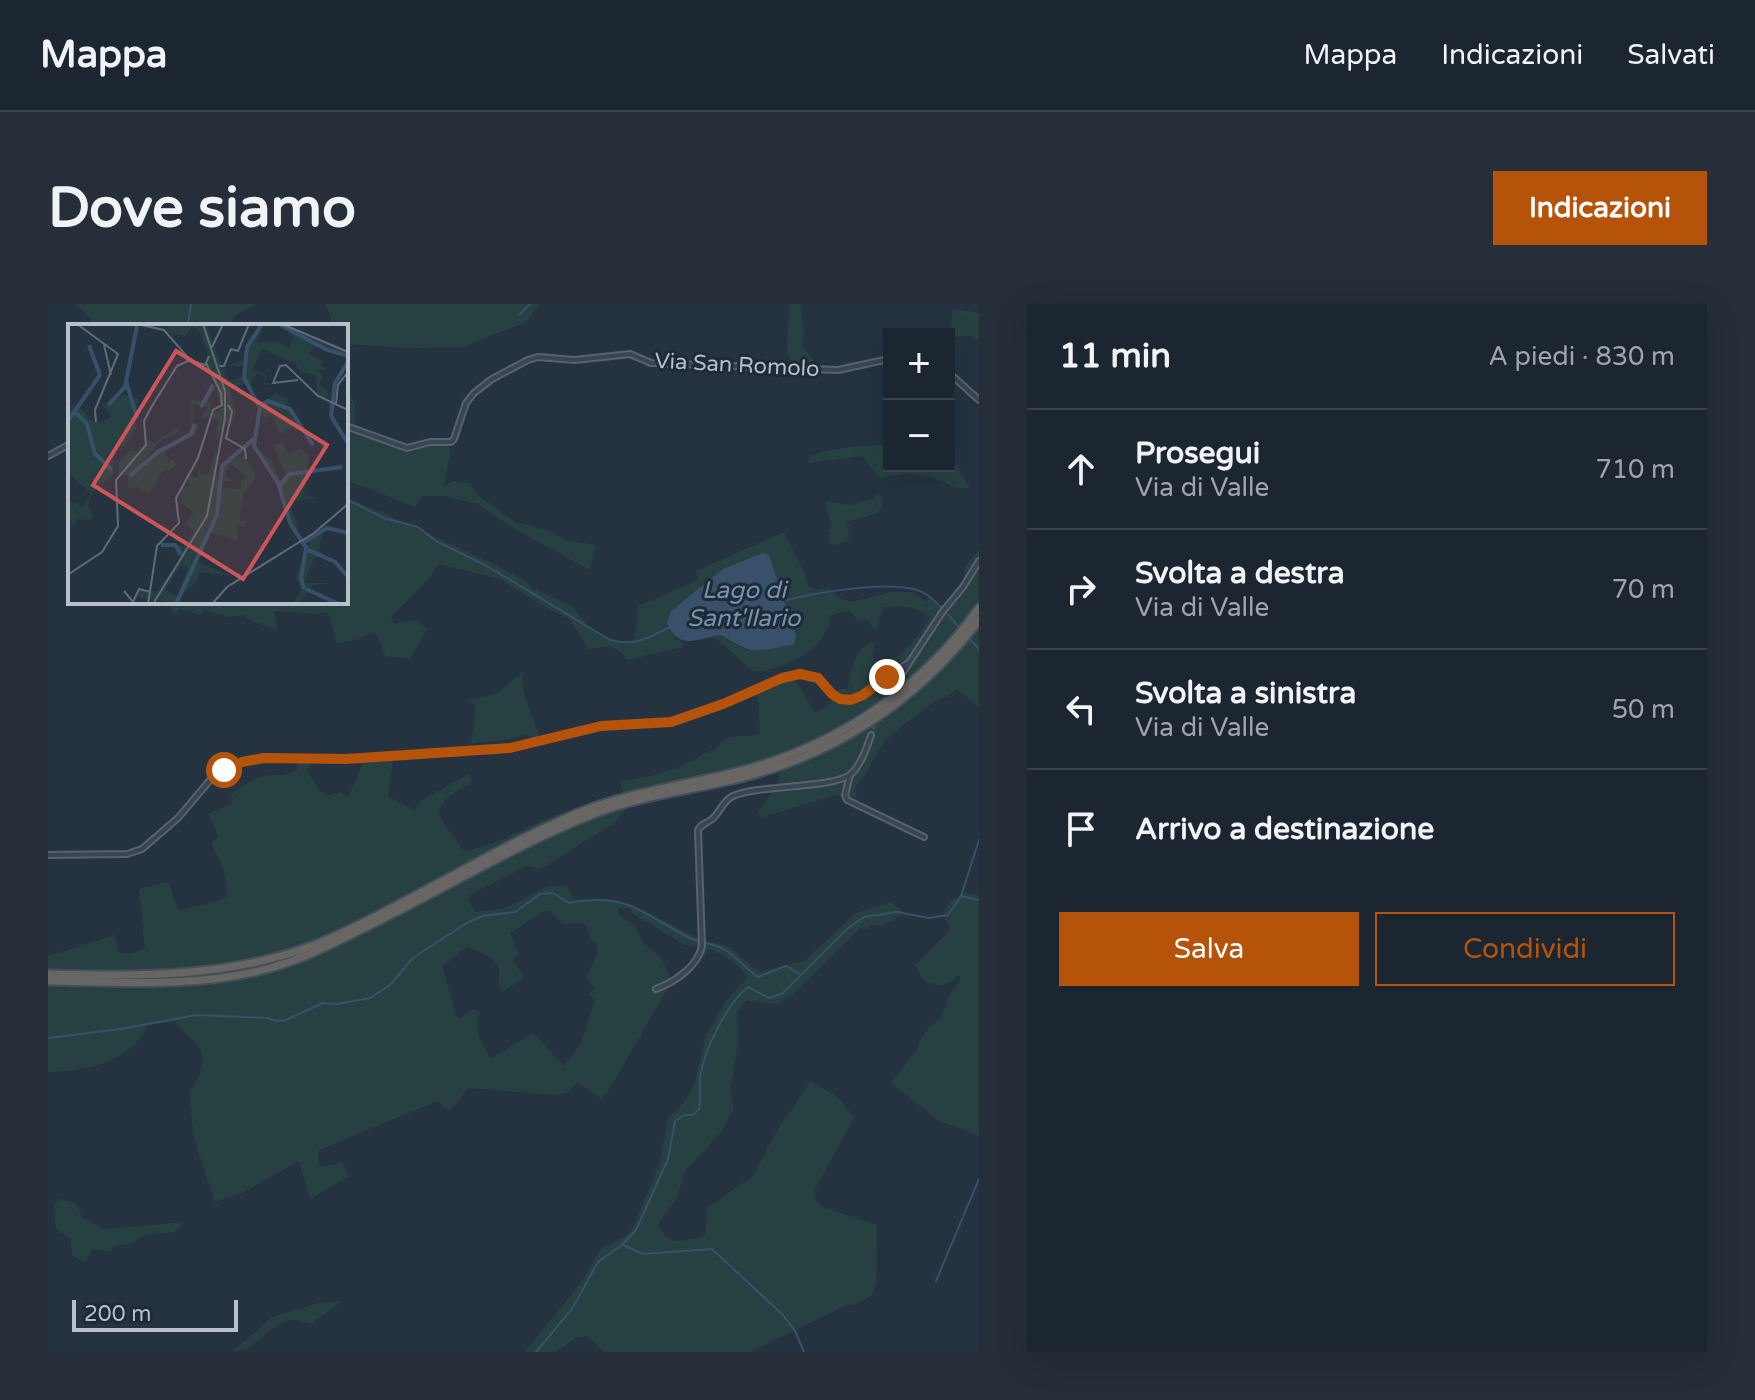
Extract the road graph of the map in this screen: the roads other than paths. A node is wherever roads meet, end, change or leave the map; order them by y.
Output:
1 (883, 360) edge
2 (955, 378) edge
3 (979, 400) edge
4 (348, 427) edge
5 (68, 445) edge
6 (48, 456) edge
7 (979, 561) edge
8 (979, 608) edge
9 (979, 620) edge
10 (908, 663) junction
11 (888, 695) dead end
12 (871, 735) tunnel mouth
13 (850, 775) junction
14 (924, 837) dead end
15 (48, 855) edge
16 (48, 974) edge
17 (48, 981) edge
18 (656, 989) dead end

1 - 4 street, Via San Romolo
2 - 3 street
5 - 6 street
7 - 10 street
8 - 16 highway
9 - 17 highway
10 - 11 street
10 - 15 street
12 - 13 street
13 - 14 street
13 - 18 street

